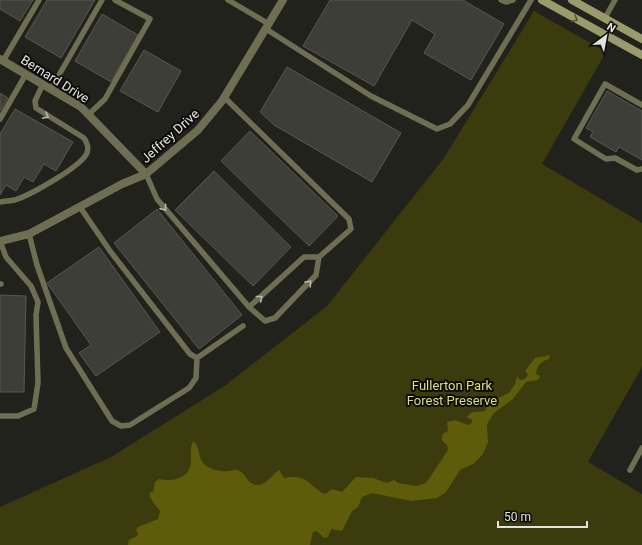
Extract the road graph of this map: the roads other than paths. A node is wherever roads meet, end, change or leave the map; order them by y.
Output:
1 (38, 0) edge
2 (102, 0) edge
3 (115, 0) edge
4 (228, 0) edge
5 (283, 0) edge
6 (501, 0) edge
7 (513, 0) edge
8 (531, 0) edge
9 (542, 0) edge
10 (572, 0) edge
11 (615, 0) edge
12 (605, 18) junction
13 (267, 26) junction
14 (642, 39) edge
15 (642, 56) edge
16 (1, 60) edge
17 (26, 74) junction
18 (43, 84) junction
19 (51, 89) junction
20 (224, 97) junction
21 (642, 106) edge
22 (88, 114) junction
23 (0, 119) edge
24 (642, 169) edge
25 (146, 174) junction
26 (0, 202) edge
27 (80, 207) junction
28 (29, 234) junction
29 (0, 241) edge
30 (319, 257) junction
31 (249, 307) junction
32 (243, 326) dead end
33 (197, 358) junction
34 (0, 416) edge
35 (642, 448) edge
36 (630, 470) dead end

1 - 16 lane
2 - 19 lane
3 - 22 lane
4 - 13 lane
5 - 13 street, Jeffrey Drive
6 - 7 lane
8 - 13 lane
9 -> 15 street
10 - 12 street
11 - 12 lane
12 - 14 street
13 - 20 street, Jeffrey Drive
16 - 17 street, Bernard Drive
17 - 18 street, Bernard Drive
17 - 23 lane
18 - 19 street, Bernard Drive
18 -> 26 lane
19 - 22 street, Bernard Drive
20 - 25 street, Jeffrey Drive
20 - 30 lane
21 - 24 lane
22 - 25 street, Bernard Drive
25 - 27 street, Jeffrey Drive
25 -> 31 lane
27 - 28 street, Jeffrey Drive
27 - 33 lane
28 - 29 street, Jeffrey Drive
28 - 33 lane
29 - 34 lane
31 -> 30 lane
31 -> 30 lane
32 - 33 lane
35 - 36 lane

